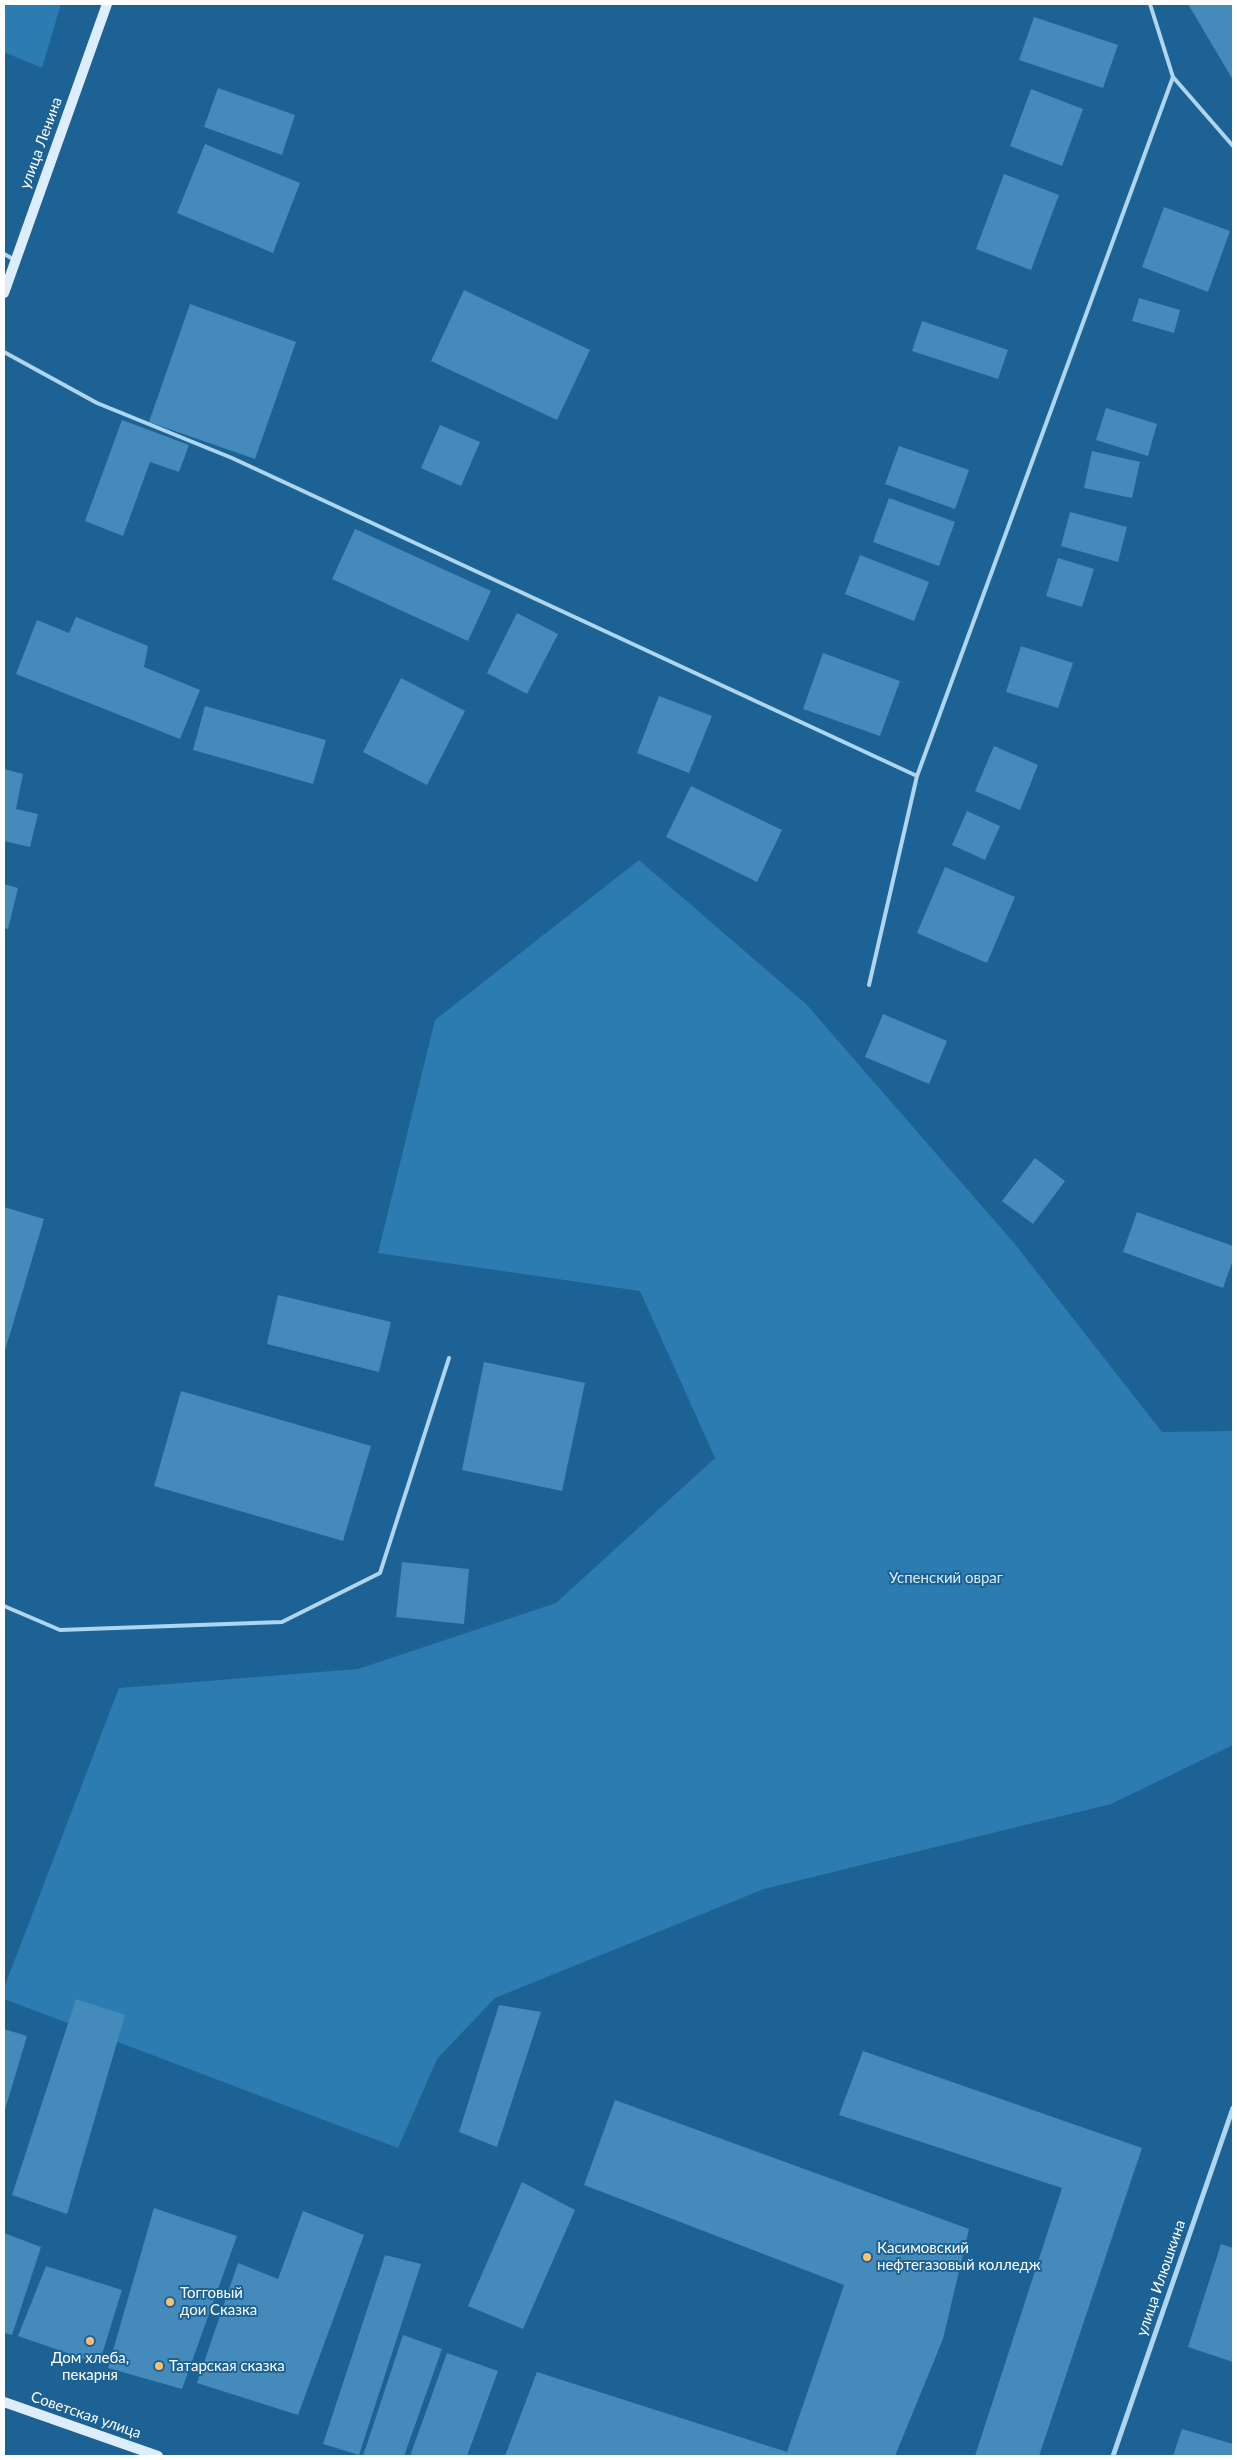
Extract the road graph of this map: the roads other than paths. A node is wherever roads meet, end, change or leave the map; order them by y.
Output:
1 (107, 4) edge
2 (1150, 4) edge
3 (1173, 77) junction
4 (1233, 146) edge
5 (4, 254) edge
6 (14, 260) junction
7 (4, 293) edge
8 (4, 352) edge
9 (917, 776) junction
10 (869, 984) dead end
11 (449, 1358) dead end
12 (4, 1606) edge
13 (1233, 2108) edge
14 (4, 2402) edge
15 (158, 2456) edge
16 (1113, 2456) edge

1 - 6 street, улица Ленина
2 - 3 lane
3 - 4 lane
3 - 9 lane
5 - 6 lane
6 - 7 street, улица Ленина
8 - 9 lane
9 - 10 lane
11 - 12 lane
13 - 16 street, улица Илюшкина
14 - 15 street, Советская улица

